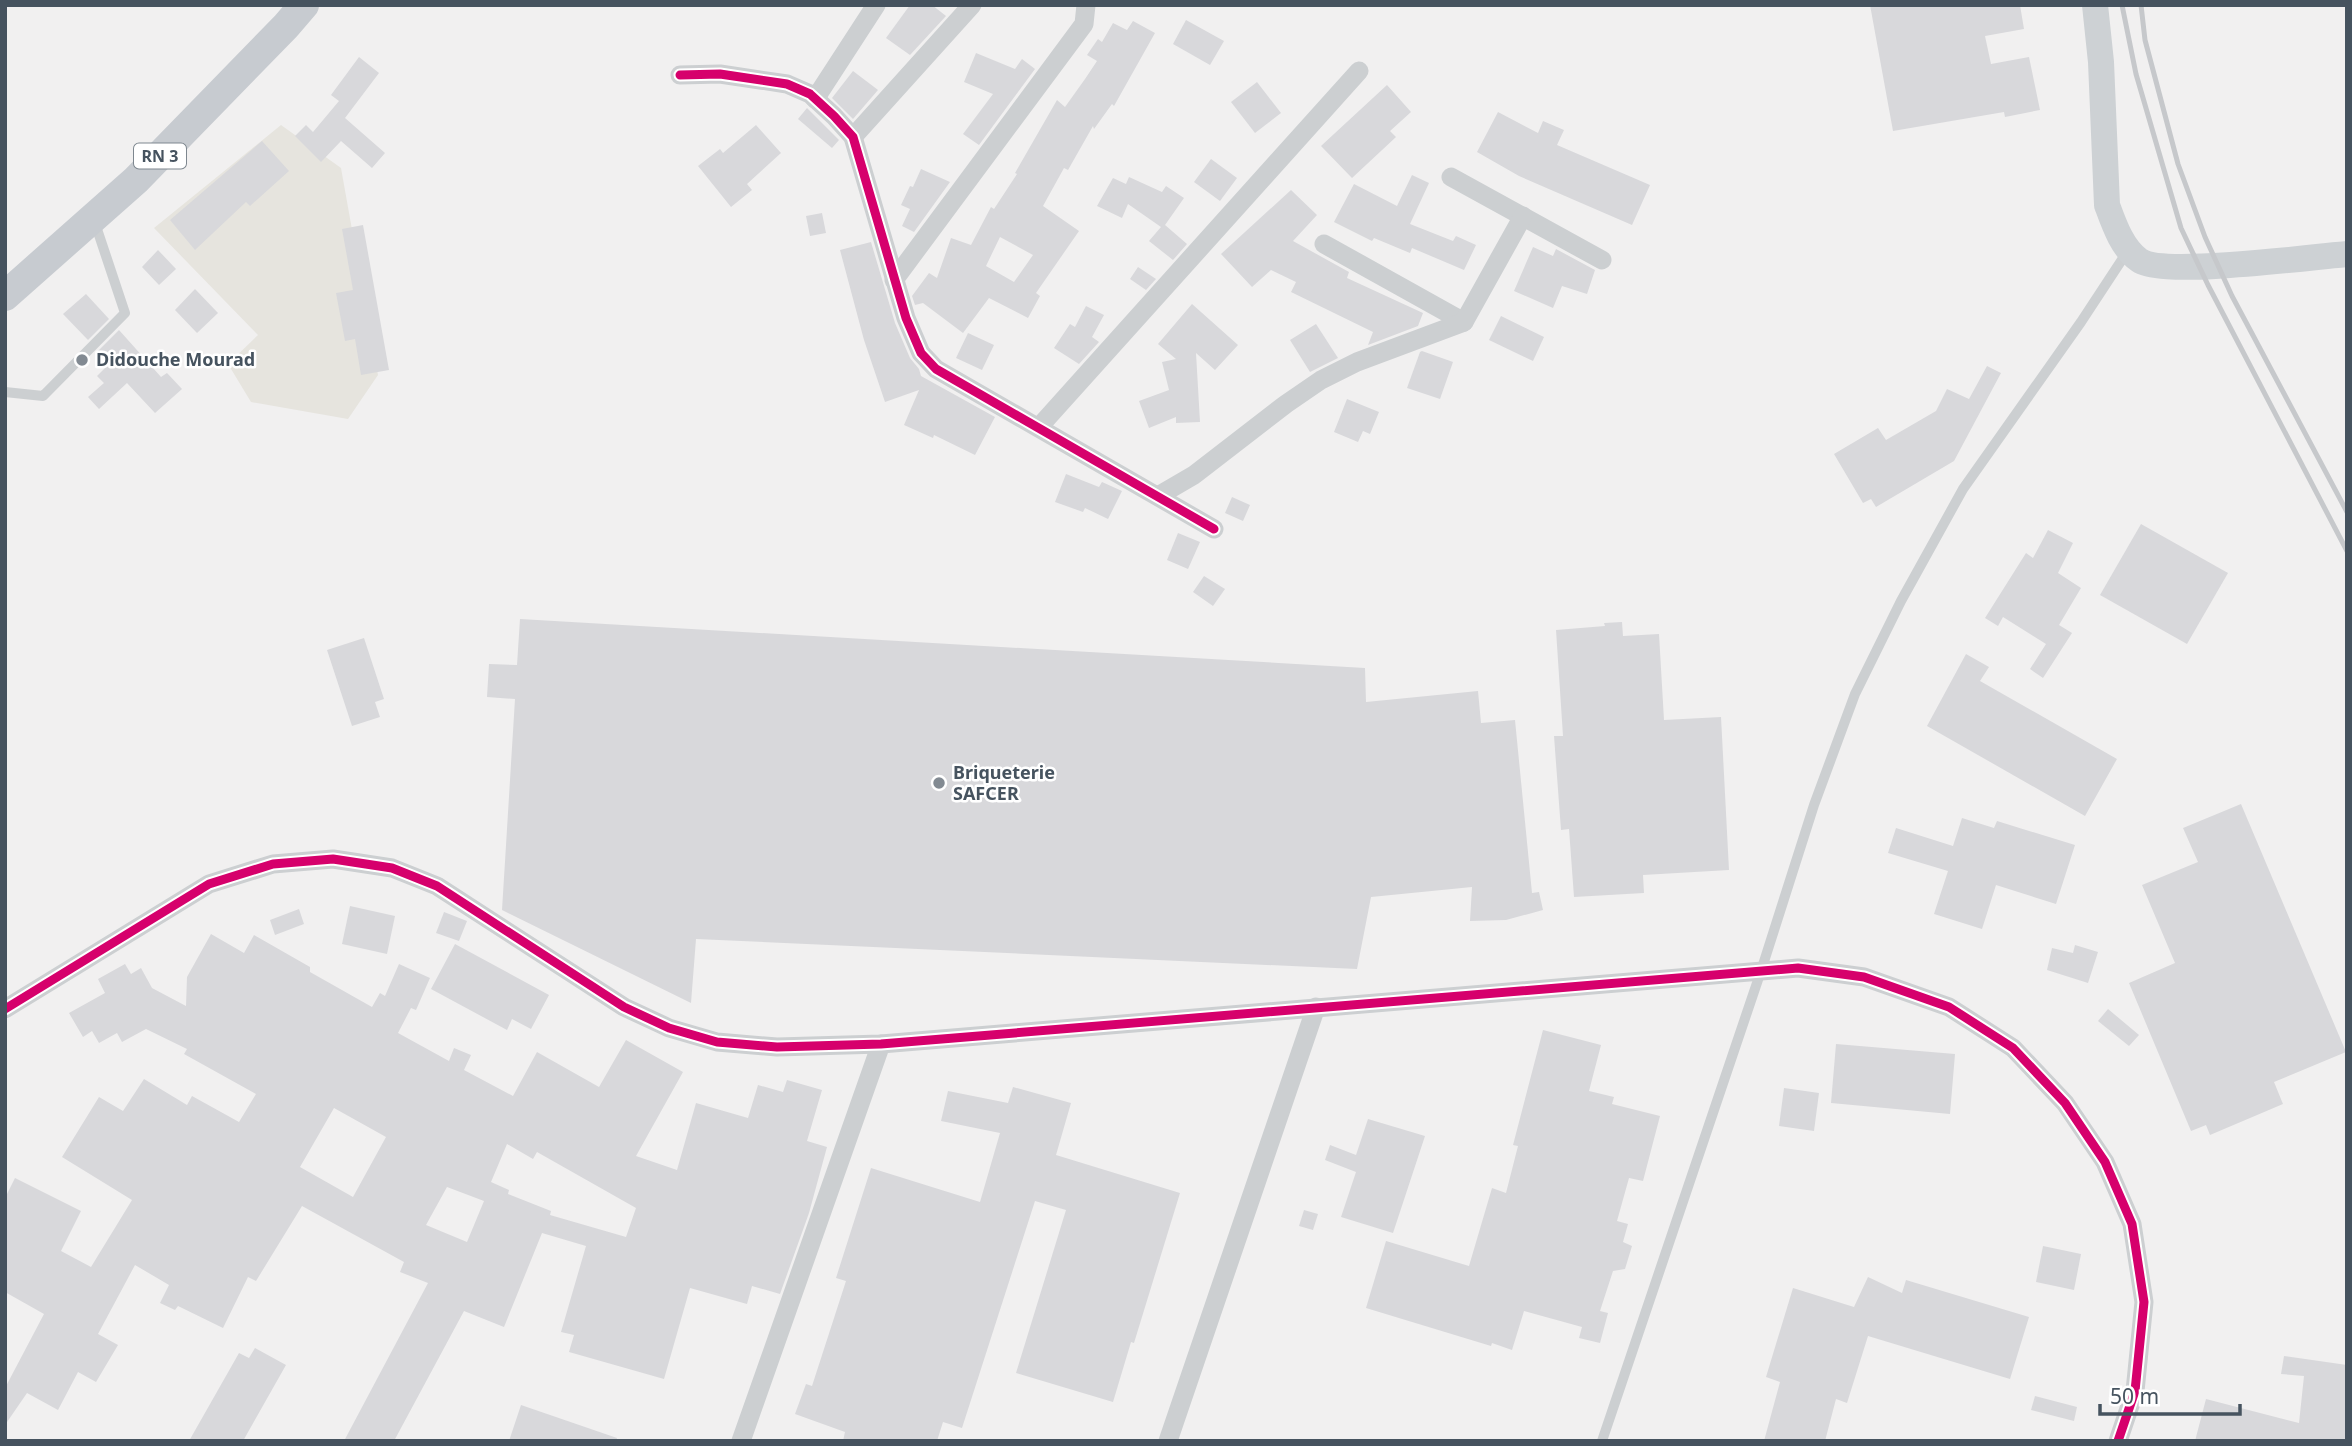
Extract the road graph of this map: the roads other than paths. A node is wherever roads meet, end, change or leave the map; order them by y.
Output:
1 (304, 5) edge
2 (876, 5) edge
3 (972, 5) edge
4 (1086, 5) edge
5 (2095, 5) edge
6 (1359, 71) dead end
7 (680, 75) dead end
8 (815, 99) junction
9 (853, 137) junction
10 (1451, 177) dead end
11 (1523, 216) junction
12 (93, 218) junction
13 (1324, 244) dead end
14 (2128, 250) junction
15 (2347, 254) edge
16 (1602, 260) dead end
17 (894, 280) junction
18 (5, 296) edge
19 (1464, 322) junction
20 (5, 392) edge
21 (1039, 427) junction
22 (1158, 496) junction
23 (1214, 529) dead end
24 (1761, 971) junction
25 (1315, 1007) junction
26 (5, 1009) edge
27 (881, 1044) junction
28 (741, 1441) edge
29 (1168, 1441) edge
30 (1602, 1441) edge
31 (2118, 1441) edge

1 - 12 main road, RN 3
2 - 8 street
3 - 9 street
4 - 17 street
5 - 14 main road
6 - 21 street
7 - 8 street
8 - 9 street
9 - 17 street
10 - 11 street
11 - 16 street
11 - 19 street
12 - 18 main road, RN 3
12 - 20 lane
13 - 19 street
14 - 15 main road
14 - 24 lane
17 - 21 street
19 - 22 street
21 - 22 street
22 - 23 street
24 - 25 street
24 - 30 lane
24 - 31 street
25 - 27 street
25 - 29 street
26 - 27 street
27 - 28 street

